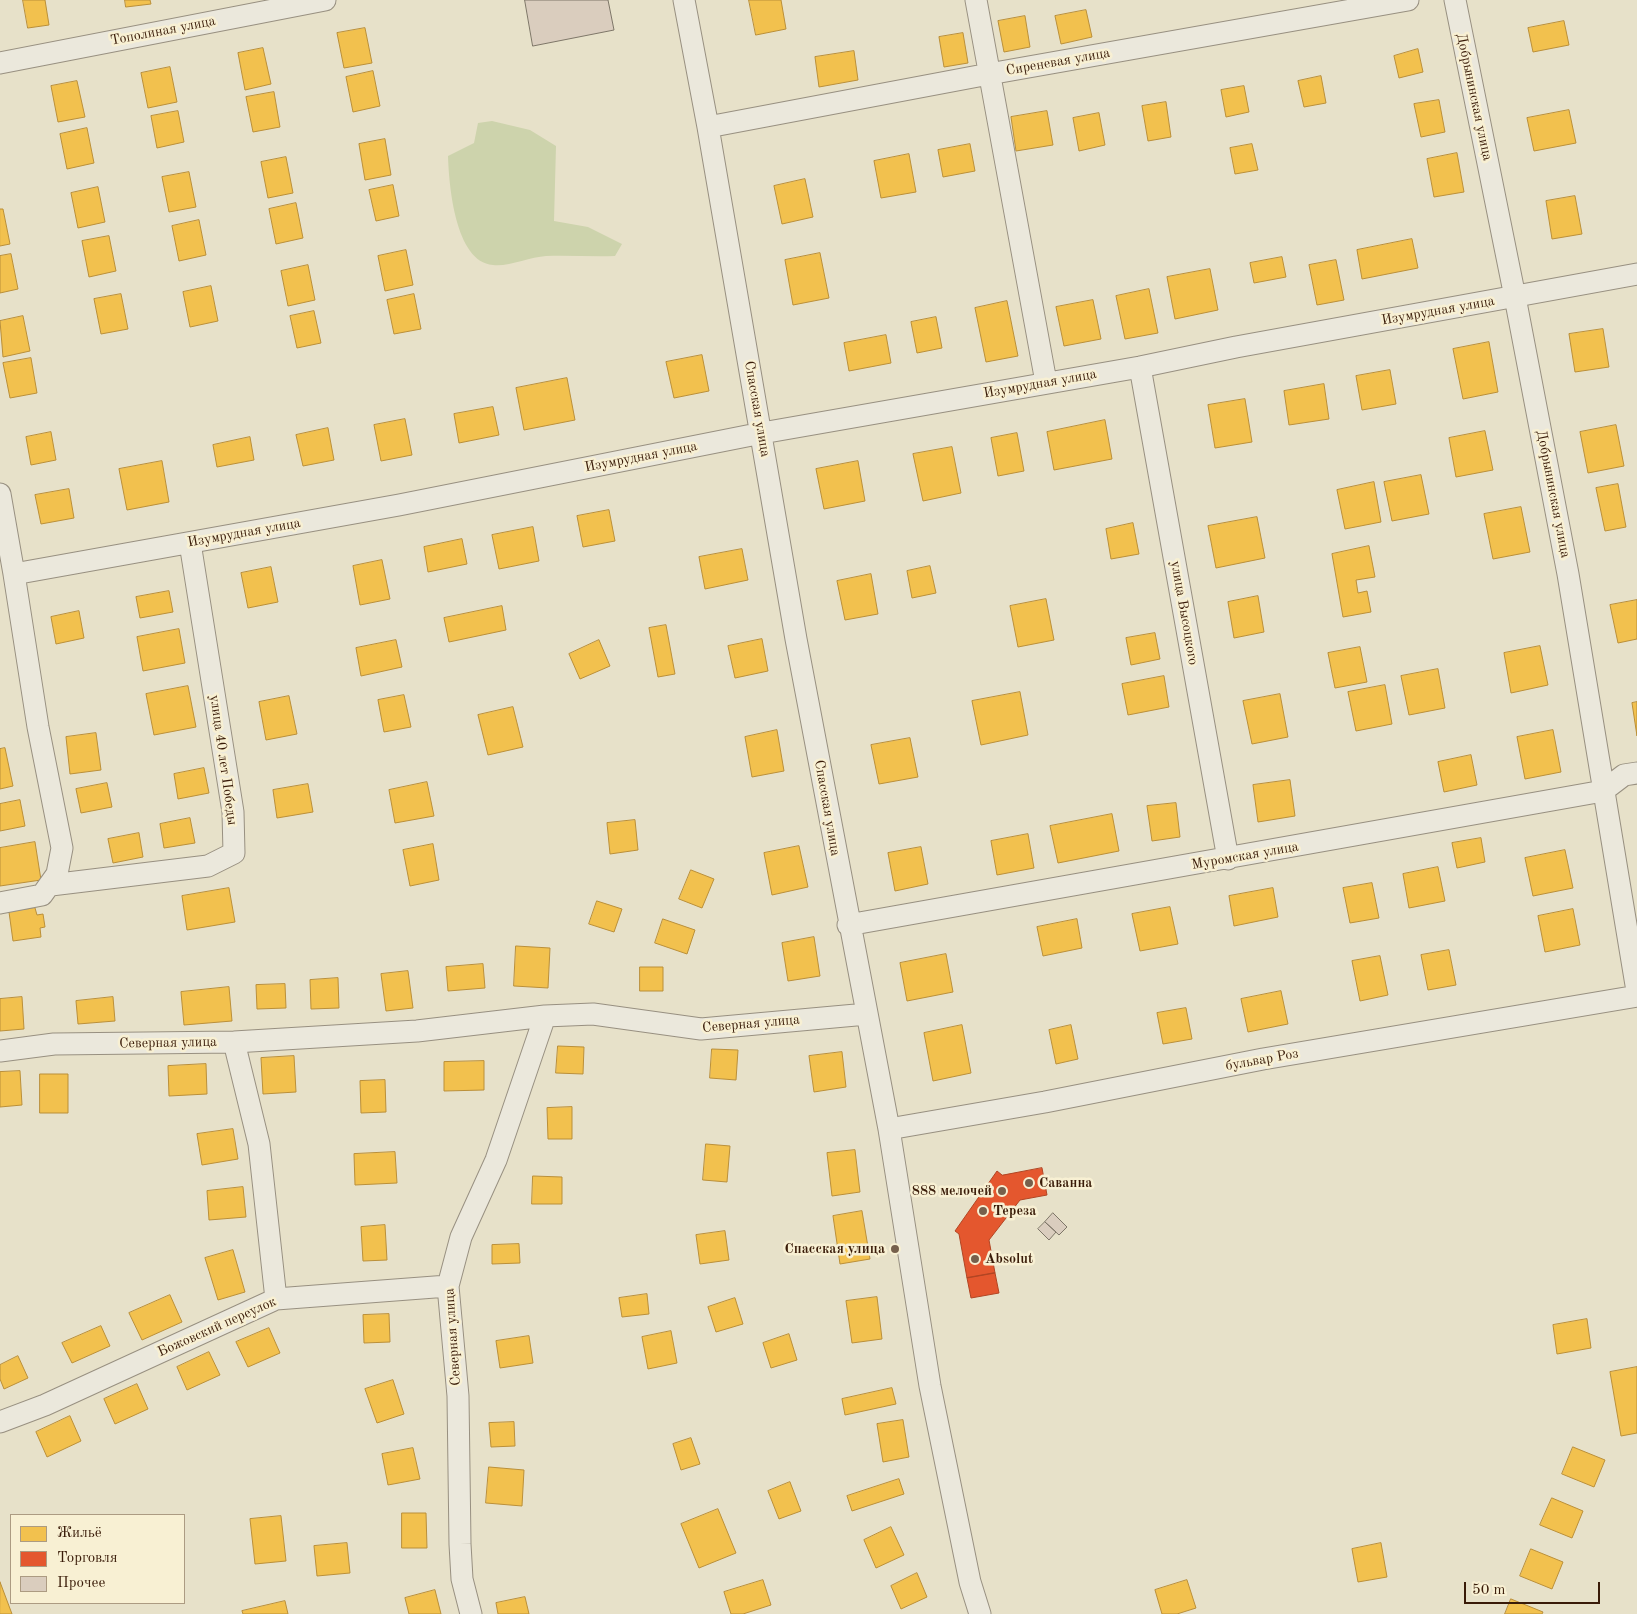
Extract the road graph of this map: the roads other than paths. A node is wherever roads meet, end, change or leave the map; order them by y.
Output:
1 (325, 0) edge
2 (684, 0) edge
3 (976, 0) edge
4 (1408, 0) edge
5 (1455, 0) edge
6 (0, 63) edge
7 (989, 74) junction
8 (708, 127) junction
9 (1637, 274) edge
10 (1515, 297) junction
11 (1140, 366) junction
12 (1046, 382) junction
13 (762, 433) junction
14 (0, 494) edge
15 (190, 543) junction
16 (14, 574) junction
17 (1637, 773) edge
18 (1603, 791) junction
19 (1228, 859) junction
20 (51, 885) junction
21 (0, 904) edge
22 (848, 925) junction
23 (1637, 991) edge
24 (1637, 996) edge
25 (867, 1014) junction
26 (545, 1016) junction
27 (234, 1042) junction
28 (0, 1051) edge
29 (889, 1129) junction
30 (448, 1286) junction
31 (276, 1299) junction
32 (0, 1422) edge
33 (471, 1614) edge
34 (980, 1614) edge

1 - 6 street, Тополиная улица
2 - 8 street, Спасская улица
3 - 7 street
4 - 7 street, Сиреневая улица
5 - 10 street, Добрынинская улица
7 - 8 street, Сиреневая улица
7 - 12 street
8 - 13 street, Спасская улица
9 - 10 street, Изумрудная улица
10 - 11 street, Изумрудная улица
10 - 18 street, Добрынинская улица
11 - 12 street, Изумрудная улица
11 - 19 street, улица Высоцкого
12 - 13 street, Изумрудная улица
13 - 15 street, Изумрудная улица
13 - 22 street, Спасская улица
14 - 16 street
15 - 16 street, Изумрудная улица
15 - 20 street, улица 40 лет Победы
16 - 20 street
17 - 18 street, Муромская улица
18 - 19 street, Муромская улица
18 - 23 street, Добрынинская улица
19 - 22 street, Муромская улица
20 - 21 street
22 - 25 street, Спасская улица
24 - 29 street, бульвар Роз
25 - 26 street, Северная улица
25 - 29 street, Спасская улица
26 - 27 street, Северная улица
26 - 30 street, Северная улица
27 - 28 street, Северная улица
27 - 31 street
29 - 34 street, Спасская улица
30 - 31 street, Божовский переулок
30 - 33 street, Северная улица
31 - 32 street, Божовский переулок

